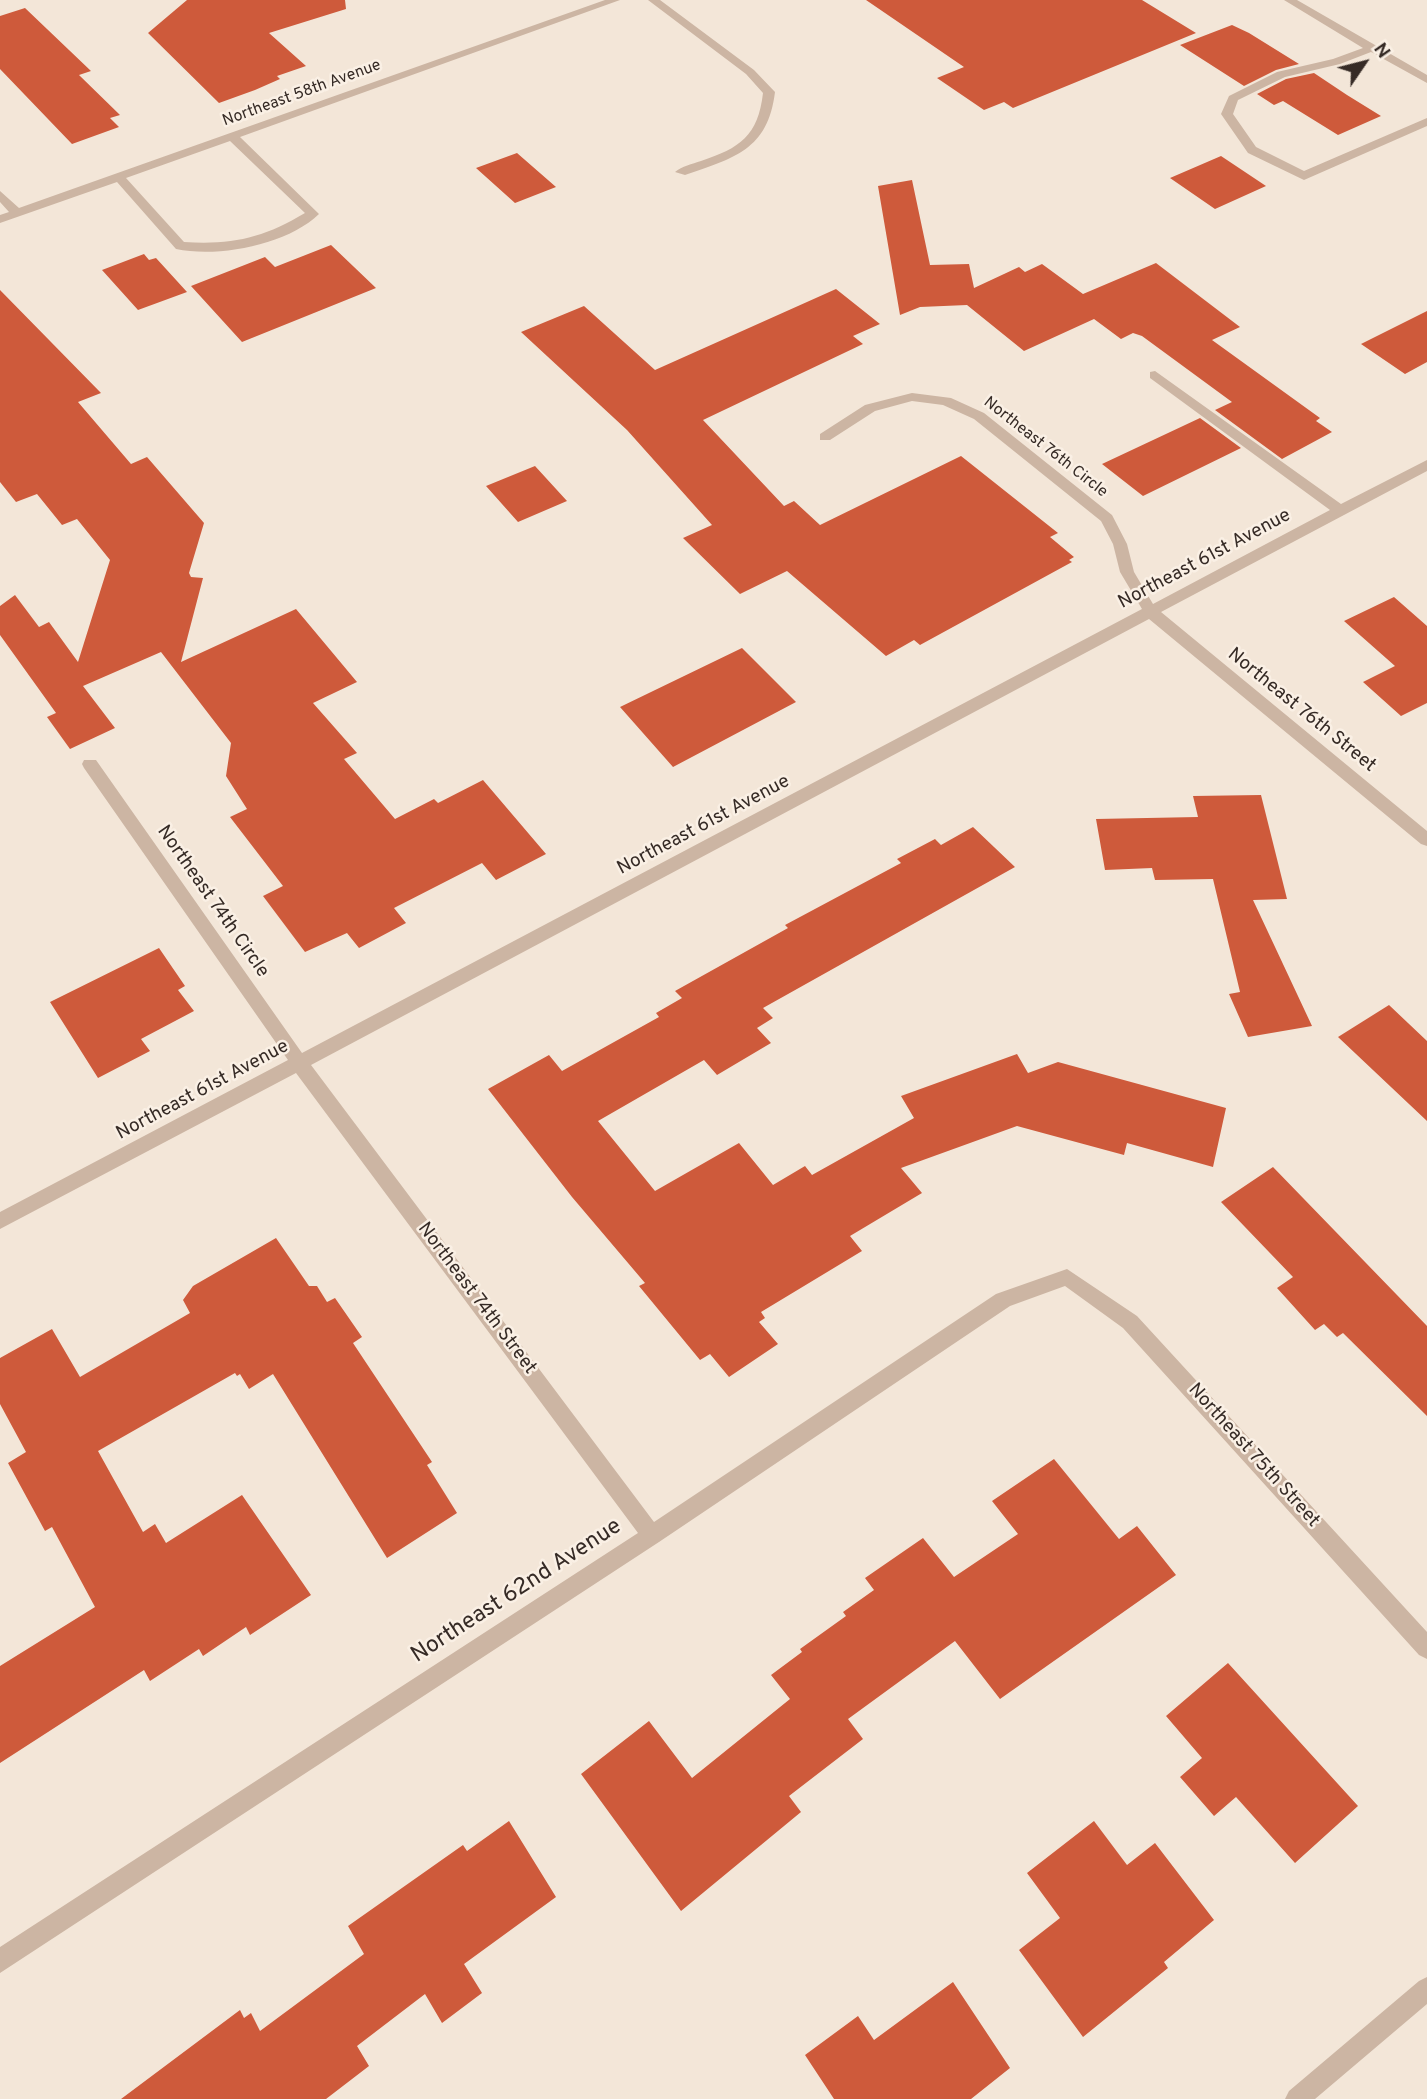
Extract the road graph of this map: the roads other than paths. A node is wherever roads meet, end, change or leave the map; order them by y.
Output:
1 (615, 0) edge
2 (653, 0) edge
3 (1289, 0) edge
4 (1373, 48) junction
5 (1427, 80) edge
6 (1427, 122) edge
7 (232, 136) junction
8 (681, 172) dead end
9 (119, 177) junction
10 (0, 195) edge
11 (17, 213) junction
12 (0, 219) edge
13 (1155, 375) dead end
14 (825, 438) dead end
15 (1427, 465) edge
16 (1341, 511) junction
17 (1151, 612) junction
18 (90, 764) dead end
19 (1427, 840) edge
20 (300, 1064) junction
21 (0, 1221) edge
22 (1067, 1277) joint
23 (652, 1535) junction
24 (1427, 1648) edge
25 (0, 1961) edge
26 (1427, 1989) edge
27 (1297, 2099) edge

1 - 7 street, Northeast 58th Avenue
2 - 8 street
3 - 4 street
4 - 5 street
4 - 6 street
7 - 9 street, Northeast 58th Avenue
7 - 9 street
9 - 11 street, Northeast 58th Avenue
10 - 11 street
11 - 12 street, Northeast 58th Avenue
13 - 16 street
14 - 17 street, Northeast 76th Circle
15 - 16 street, Northeast 61st Avenue
16 - 17 street, Northeast 61st Avenue
17 - 19 street, Northeast 76th Street
17 - 20 street, Northeast 61st Avenue
18 - 20 street, Northeast 74th Circle
20 - 21 street, Northeast 61st Avenue
20 - 23 street, Northeast 74th Street
22 - 23 street, Northeast 62nd Avenue
22 - 24 street, Northeast 75th Street
23 - 25 street, Northeast 62nd Avenue
26 - 27 street

